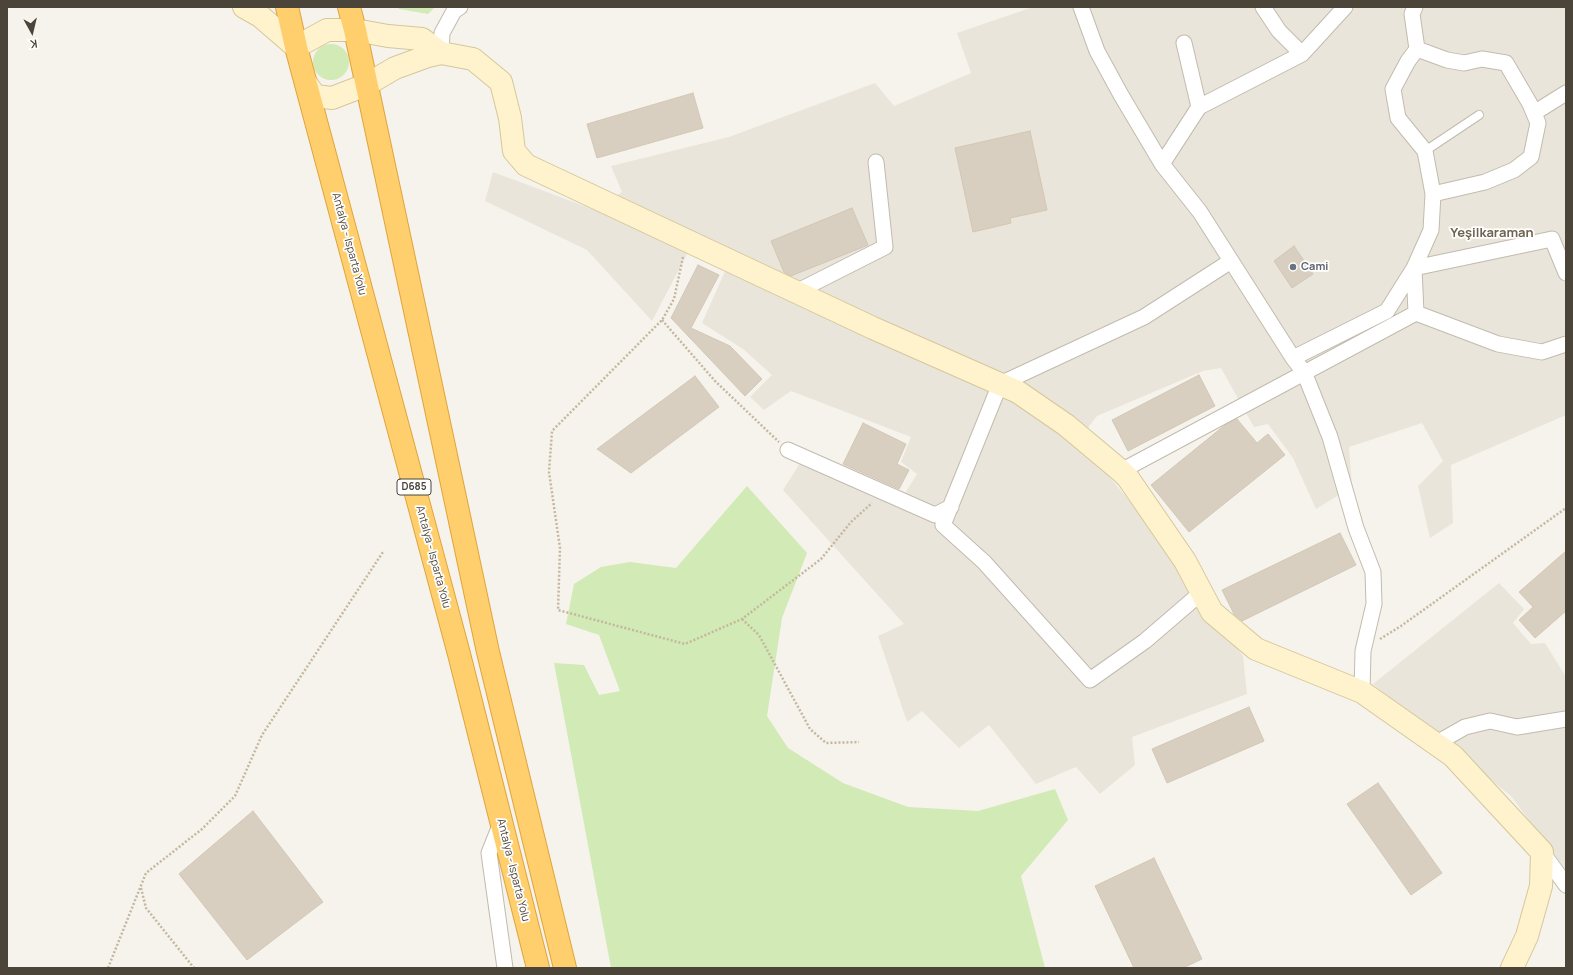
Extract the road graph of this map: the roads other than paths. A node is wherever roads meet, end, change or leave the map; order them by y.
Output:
1 (244, 7) edge
2 (287, 7) edge
3 (349, 7) edge
4 (460, 7) edge
5 (1081, 7) edge
6 (1263, 7) edge
7 (1345, 7) edge
8 (1410, 9) edge
9 (355, 30) junction
10 (1184, 43) dead end
11 (296, 47) junction
12 (1417, 49) junction
13 (441, 53) junction
14 (1302, 54) junction
15 (306, 83) junction
16 (366, 85) junction
17 (1566, 93) edge
18 (1199, 107) junction
19 (1534, 113) junction
20 (1479, 115) dead end
21 (1425, 151) junction
22 (876, 162) dead end
23 (1162, 164) junction
24 (1432, 194) junction
25 (1231, 261) junction
26 (1414, 268) junction
27 (1566, 273) edge
28 (796, 292) junction
29 (1416, 313) junction
30 (1566, 344) edge
31 (1293, 358) junction
32 (1304, 372) junction
33 (1000, 384) junction
34 (788, 450) road end
35 (1121, 471) junction
36 (951, 507) junction
37 (1202, 592) junction
38 (1362, 692) junction
39 (1566, 719) edge
40 (1435, 744) junction
41 (501, 823) junction
42 (1542, 852) junction
43 (1566, 885) edge
44 (505, 968) edge
45 (538, 968) edge
46 (565, 968) edge
47 (1512, 968) edge

1 - 11 street
2 - 11 highway, Antalya - Isparta Yolu / D685
3 - 9 highway
4 - 13 street
5 - 23 street
6 - 14 street
7 - 14 street
8 - 12 street
9 - 11 street
9 - 13 street
9 - 16 highway
10 - 18 street
11 - 15 highway, Antalya - Isparta Yolu / D685
12 - 19 street
12 - 21 street
13 - 16 street
13 - 28 street
14 - 18 street
15 - 16 street
15 - 41 highway, Antalya - Isparta Yolu / D685
16 - 46 highway
17 - 19 street
18 - 23 street
19 - 24 street
20 - 21 lane
21 - 24 street
22 - 28 street
23 - 25 street
24 - 26 street
25 - 31 street
25 - 33 street
26 - 27 street
26 - 29 street
26 - 31 street
28 - 33 street
29 - 30 street
29 - 32 street
31 - 32 street
32 - 35 street
32 - 38 street
33 - 35 street
33 - 36 street
34 - 36 street
35 - 37 street
36 - 37 street
37 - 38 street
38 - 40 street
39 - 40 street
40 - 42 street
41 - 44 street
41 - 45 highway, Antalya - Isparta Yolu / D685
42 - 43 street
42 - 47 street

